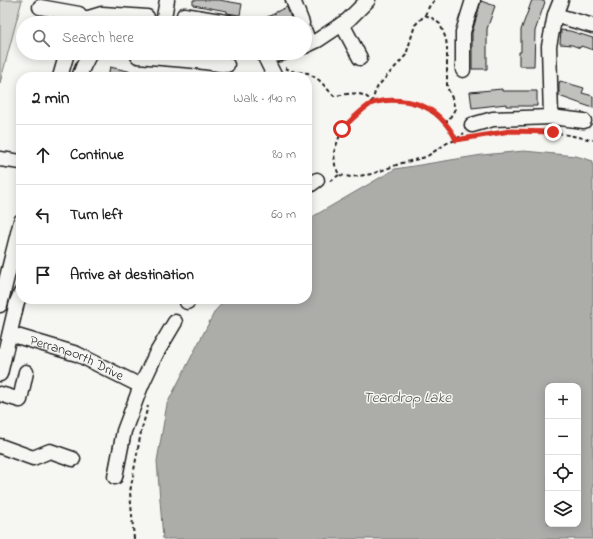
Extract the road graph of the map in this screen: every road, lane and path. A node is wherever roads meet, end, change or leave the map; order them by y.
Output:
1 (167, 0) edge
2 (293, 0) edge
3 (368, 0) edge
4 (435, 0) edge
5 (473, 0) edge
6 (561, 0) edge
7 (40, 7) dead end
8 (184, 15) dead end
9 (425, 15) junction
10 (555, 15) junction
11 (80, 16) edge
12 (97, 16) edge
13 (132, 16) edge
14 (165, 16) edge
15 (190, 16) edge
16 (299, 16) edge
17 (342, 24) junction
18 (593, 26) edge
19 (312, 40) edge
20 (360, 58) dead end
21 (65, 60) edge
22 (86, 60) edge
23 (209, 60) edge
24 (272, 60) edge
25 (275, 60) edge
26 (228, 65) dead end
27 (463, 70) dead end
28 (61, 72) edge
29 (81, 72) edge
30 (274, 72) edge
31 (296, 72) edge
32 (312, 76) edge
33 (372, 103) junction
34 (551, 117) junction
35 (584, 121) dead end
36 (445, 123) junction
37 (525, 131) dead end
38 (503, 132) dead end
39 (474, 133) junction
40 (456, 140) junction
41 (593, 140) edge
42 (0, 159) edge
43 (16, 161) edge
44 (15, 269) edge
45 (17, 304) edge
46 (0, 305) edge
47 (175, 322) dead end
48 (10, 334) junction
49 (26, 372) dead end
50 (0, 374) edge
51 (141, 386) junction
52 (0, 394) edge
53 (149, 402) dead end
54 (0, 446) edge
55 (73, 459) dead end
56 (115, 477) dead end
57 (134, 539) edge

1 - 14 street
2 - 16 street
3 - 17 street
4 - 9 path
5 - 27 street
6 - 10 street
7 - 11 street
8 - 15 street
9 - 33 path
9 - 36 path
10 - 18 street
10 - 34 street
12 - 13 street
17 - 19 street
17 - 20 street
21 - 28 street
22 - 29 street
23 - 26 street
24 - 30 street
25 - 31 path
32 - 33 path
33 - 36 path
33 - 40 path
34 - 35 street
34 - 39 street
36 - 40 path
37 - 41 path
38 - 39 path
39 - 40 path
42 - 43 street
44 - 46 street
45 - 48 street
47 - 51 street, Perranporth Drive
48 - 50 street
48 - 51 street, Perranporth Drive
49 - 52 street
51 - 56 street, Perranporth Drive
53 - 57 path
54 - 55 street

